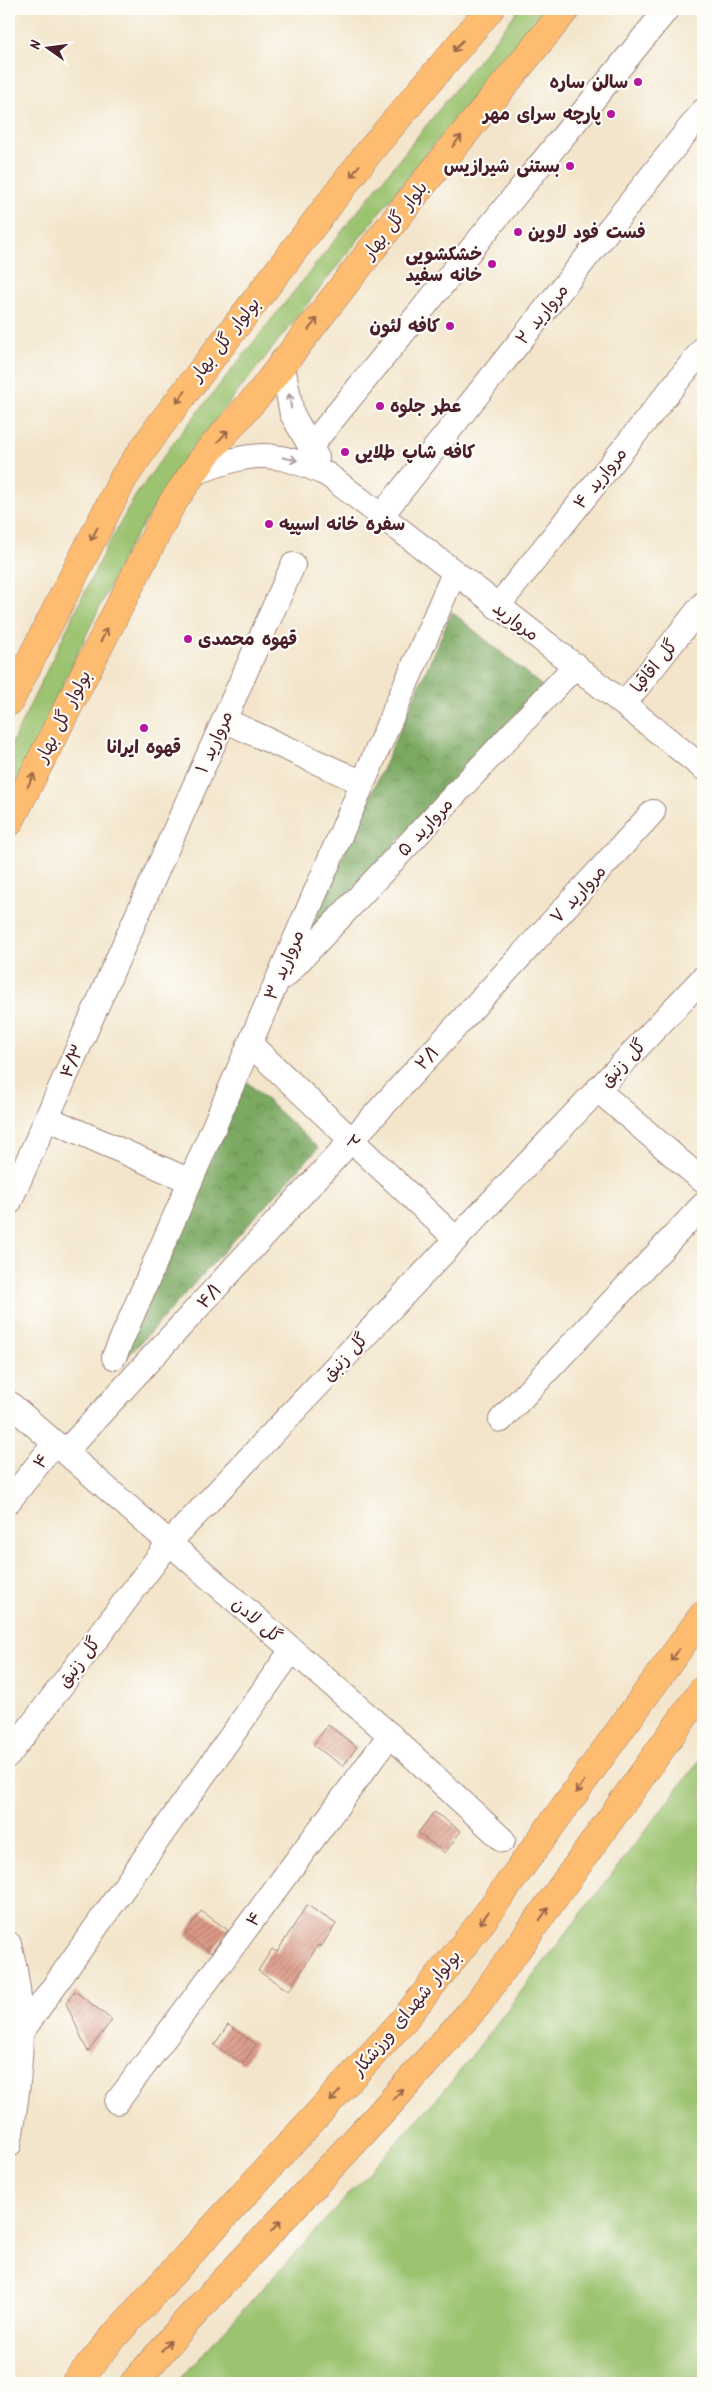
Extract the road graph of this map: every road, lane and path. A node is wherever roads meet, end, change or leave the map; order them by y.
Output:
1 (490, 9) edge
2 (566, 9) edge
3 (668, 9) edge
4 (703, 112) edge
5 (703, 349) edge
6 (282, 361) junction
7 (310, 447) junction
8 (192, 474) junction
9 (328, 474) junction
10 (381, 516) junction
11 (293, 565) dead end
12 (454, 573) junction
13 (703, 604) edge
14 (496, 607) junction
15 (576, 665) junction
16 (9, 702) edge
17 (624, 704) junction
18 (224, 720) junction
19 (703, 768) edge
20 (363, 783) junction
21 (653, 812) dead end
22 (9, 824) edge
23 (135, 919) joint
24 (503, 976) joint
25 (703, 978) edge
26 (274, 988) junction
27 (250, 1044) junction
28 (598, 1090) junction
29 (47, 1118) junction
30 (352, 1140) junction
31 (190, 1181) junction
32 (703, 1181) edge
33 (9, 1203) edge
34 (703, 1205) edge
35 (456, 1239) junction
36 (114, 1357) dead end
37 (9, 1403) edge
38 (500, 1420) dead end
39 (60, 1448) junction
40 (9, 1501) edge
41 (168, 1543) junction
42 (703, 1616) edge
43 (292, 1650) junction
44 (703, 1690) edge
45 (390, 1735) junction
46 (9, 1755) edge
47 (503, 1840) dead end
48 (9, 1944) edge
49 (22, 2031) junction
50 (9, 2050) edge
51 (117, 2102) dead end
52 (9, 2145) edge
53 (75, 2383) edge
54 (134, 2383) edge

1 -> 16 main road, بولوار گل بهار
6 -> 2 main road, بلوار گل بهار
3 - 7 street
4 - 10 street, مروارید ۲
5 - 14 street, مروارید ۴
7 -> 6 street, مروارید
8 -> 6 main road, بولوار گل بهار
7 - 9 street, مروارید
8 -> 9 street, مروارید
22 -> 8 main road, بولوار گل بهار
9 - 10 street, مروارید
10 - 12 street, مروارید
11 - 18 street, مروارید ۱
12 - 14 street, مروارید
12 - 20 street, مروارید ۳
13 - 17 street, گل اقاقیا
14 - 15 street, مروارید
15 - 17 street, مروارید
15 - 26 street, مروارید ۵
17 - 19 street, مروارید
18 - 20 street
18 - 23 street, مروارید ۱
20 - 26 street, مروارید ۳
21 - 24 street, مروارید ۷
23 - 29 street, ۴/۳
24 - 30 street, ۲/۱
25 - 28 street, گل زنبق
26 - 27 street, مروارید ۳
27 - 30 street, ۲
27 - 31 street, مروارید ۳
28 - 32 street
28 - 35 street, گل زنبق
29 - 31 street
29 - 33 street, ۴/۳
30 - 35 street, ۲
30 - 39 street, ۴/۱
31 - 36 street, مروارید ۳
34 - 38 street
35 - 41 street, گل زنبق
37 - 39 street, گل لادن
39 - 40 street, ۴
39 - 41 street, گل لادن
41 - 43 street, گل لادن
41 - 46 street, گل زنبق
42 -> 53 main road, بولوار شهدای ورزشکار
43 - 45 street, گل لادن
43 - 49 street
54 -> 44 main road
45 - 47 street, گل لادن
45 - 51 street, ۴
48 - 49 street
49 - 50 street
49 - 52 street

